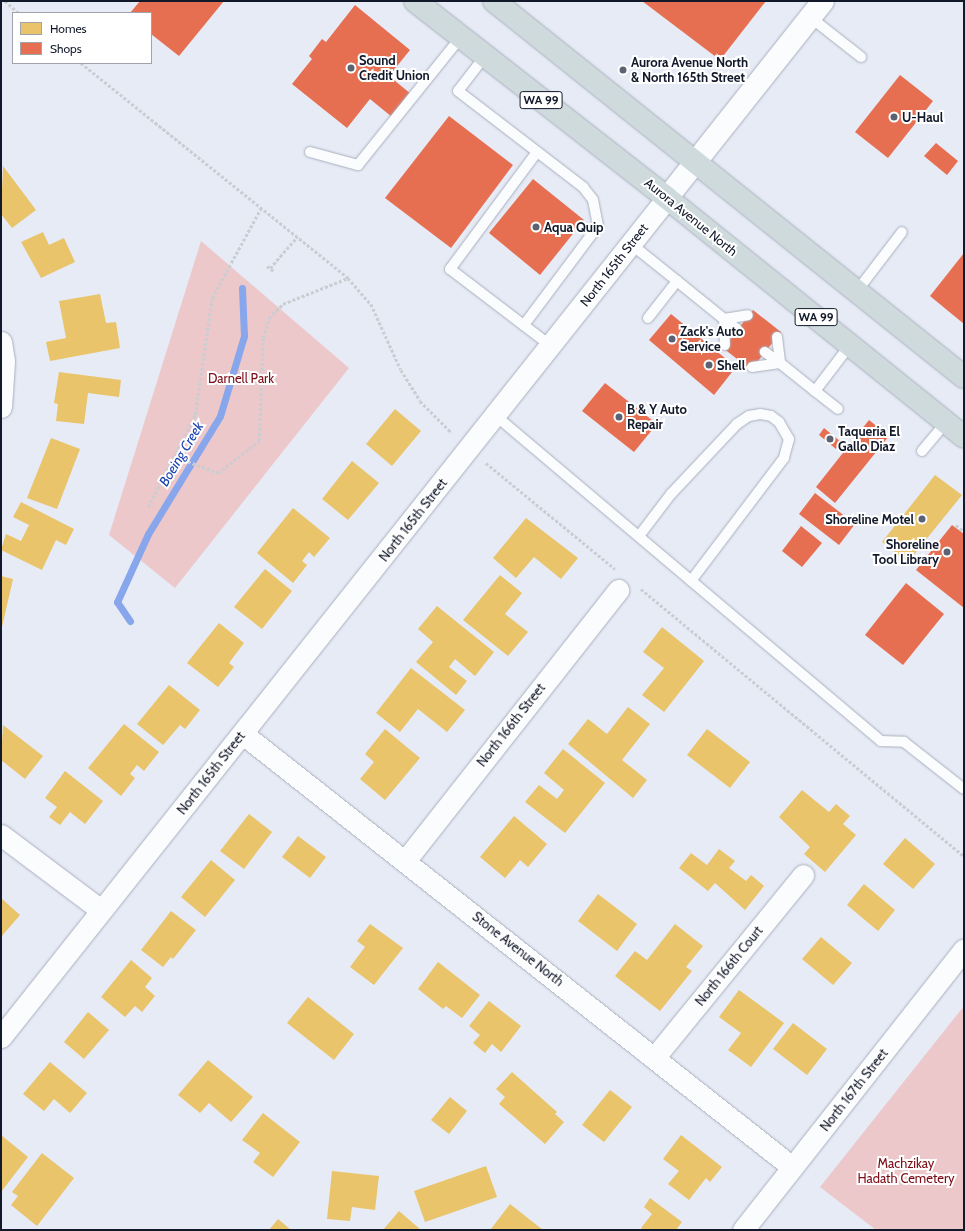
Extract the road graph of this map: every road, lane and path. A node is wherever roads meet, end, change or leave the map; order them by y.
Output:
1 (5, 1) edge
2 (415, 1) edge
3 (494, 1) edge
4 (816, 9) edge
5 (18, 12) edge
6 (461, 37) junction
7 (485, 56) junction
8 (861, 57) dead end
9 (82, 64) edge
10 (310, 152) dead end
11 (537, 152) junction
12 (695, 161) junction
13 (667, 198) junction
14 (261, 208) junction
15 (902, 232) dead end
16 (297, 237) junction
17 (631, 244) junction
18 (267, 266) dead end
19 (270, 268) junction
20 (274, 271) dead end
21 (348, 278) junction
22 (677, 281) junction
23 (857, 291) junction
24 (748, 315) dead end
25 (648, 318) dead end
26 (724, 318) junction
27 (524, 325) junction
28 (737, 329) dead end
29 (777, 337) dead end
30 (1, 342) edge
31 (725, 345) dead end
32 (850, 345) junction
33 (551, 346) junction
34 (765, 352) dead end
35 (780, 363) junction
36 (752, 367) dead end
37 (964, 377) edge
38 (815, 391) junction
39 (1, 407) edge
40 (838, 409) dead end
41 (496, 416) junction
42 (946, 422) junction
43 (457, 437) dead end
44 (964, 437) edge
45 (922, 451) dead end
46 (174, 456) junction
47 (483, 460) dead end
48 (148, 507) dead end
49 (956, 525) dead end
50 (964, 531) edge
51 (638, 536) junction
52 (691, 580) junction
53 (625, 583) junction
54 (243, 734) junction
55 (964, 789) edge
56 (1, 835) edge
57 (964, 856) edge
58 (405, 861) junction
59 (803, 875) dead end
60 (101, 910) junction
61 (964, 949) edge
62 (1, 1037) edge
63 (654, 1058) junction
64 (792, 1167) junction
65 (743, 1230) edge

1 - 5 path
2 - 6 highway, Aurora Avenue North / WA 99
3 - 12 highway
4 - 8 lane
4 - 12 street, North 165th Street
6 - 7 highway, Aurora Avenue North / WA 99
6 - 10 lane
7 - 11 lane
7 - 13 highway, Aurora Avenue North / WA 99
9 - 14 path
11 - 27 lane
11 - 27 lane
12 - 13 street, North 165th Street
12 - 23 highway
13 - 17 street, North 165th Street
13 - 32 highway, Aurora Avenue North / WA 99
14 - 16 path
14 - 46 path
15 - 23 lane
16 - 19 path
16 - 21 path
17 - 22 lane
17 - 33 street, North 165th Street
18 - 19 path
19 - 20 path
21 - 43 path
21 - 46 path
22 - 25 lane
22 - 26 lane
23 - 37 highway
24 - 26 lane
26 - 28 lane
26 - 31 lane
27 - 33 lane
29 - 35 lane
30 - 39 street
32 - 38 lane
32 - 42 highway, Aurora Avenue North / WA 99
33 - 41 street, North 165th Street
34 - 35 lane
35 - 36 lane
35 - 38 lane
38 - 40 lane
41 - 51 lane
41 - 54 street, North 165th Street
42 - 44 highway, Aurora Avenue North / WA 99
42 - 45 lane
46 - 48 path
47 - 53 path
49 - 50 path
51 - 52 lane
51 - 52 lane
52 - 55 lane
53 - 57 path
53 - 58 street, North 166th Street
54 - 58 street, Stone Avenue North
54 - 60 street, North 165th Street
56 - 60 street
58 - 63 street, Stone Avenue North
59 - 63 street, North 166th Court
60 - 62 street, North 165th Street
61 - 64 street, North 167th Street
63 - 64 street, Stone Avenue North
64 - 65 street, North 167th Street

